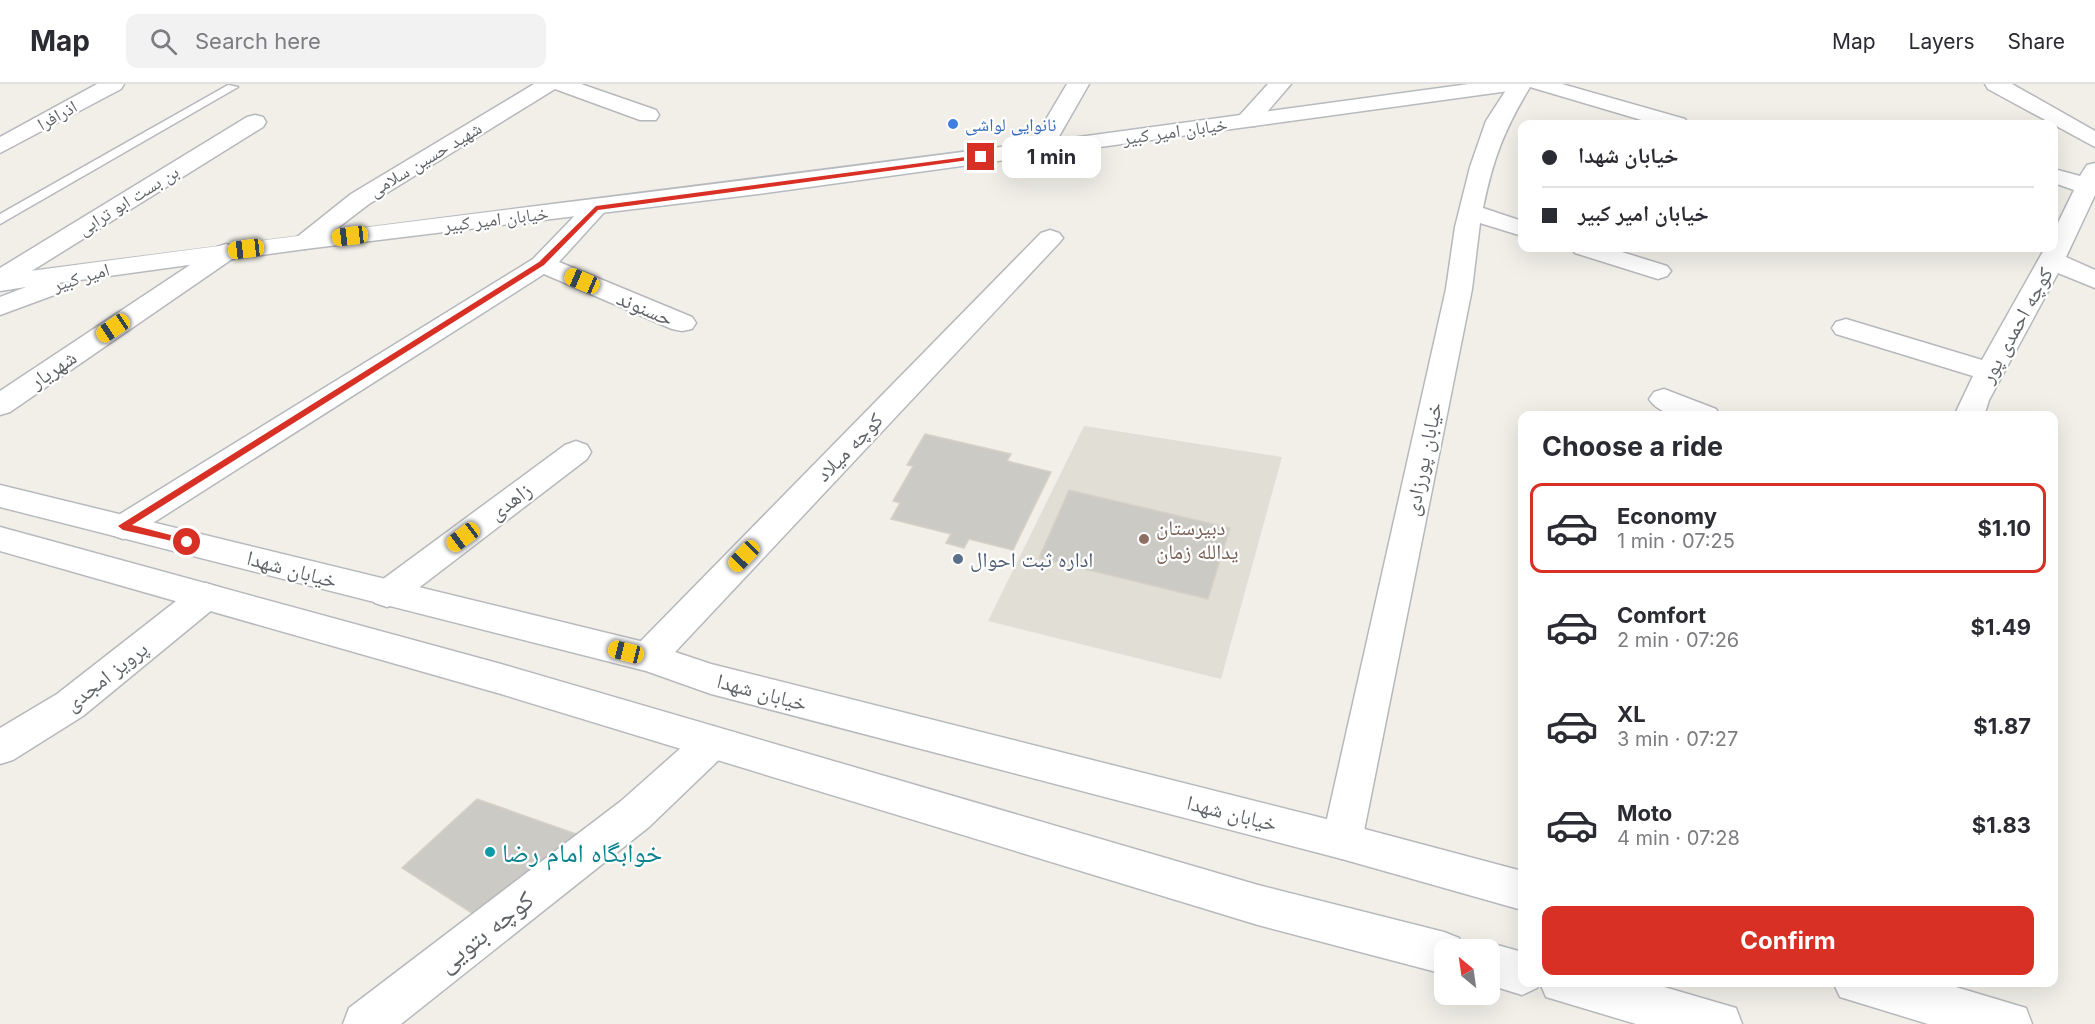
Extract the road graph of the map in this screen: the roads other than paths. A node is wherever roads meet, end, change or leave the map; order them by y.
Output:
1 (113, 84) edge
2 (549, 84) edge
3 (561, 84) edge
4 (1078, 84) edge
5 (1280, 84) edge
6 (1516, 84) edge
7 (1521, 84) edge
8 (1539, 84) edge
9 (1996, 84) edge
10 (232, 87) dead end
11 (648, 115) dead end
12 (1663, 120) edge
13 (1247, 121) junction
14 (255, 122) dead end
15 (2095, 140) edge
16 (0, 146) edge
17 (1040, 149) junction
18 (2058, 176) edge
19 (2091, 178) edge
20 (596, 208) junction
21 (1470, 212) junction
22 (0, 220) edge
23 (1518, 227) edge
24 (1050, 238) dead end
25 (305, 241) junction
26 (2058, 247) edge
27 (226, 252) junction
28 (1597, 252) edge
29 (2056, 252) edge
30 (2052, 260) junction
31 (542, 264) junction
32 (119, 266) junction
33 (1658, 270) dead end
34 (2095, 280) edge
35 (0, 281) edge
36 (0, 308) edge
37 (682, 323) dead end
38 (1846, 328) dead end
39 (1990, 372) junction
40 (1664, 399) dead end
41 (0, 405) edge
42 (1694, 411) edge
43 (1971, 411) edge
44 (576, 452) dead end
45 (0, 496) edge
46 (123, 526) junction
47 (0, 539) edge
48 (387, 594) junction
49 (206, 596) junction
50 (648, 657) junction
51 (713, 742) junction
52 (0, 748) edge
53 (1342, 841) junction
54 (1518, 890) edge
55 (1434, 950) edge
56 (1500, 967) edge
57 (1518, 972) edge
58 (1580, 987) edge
59 (1873, 987) edge
60 (364, 1024) edge
61 (1720, 1024) edge
62 (2010, 1024) edge

1 - 16 street, اذرافرا
2 - 25 street, شهید حسین سلامی
3 - 11 street
4 - 17 street
5 - 13 street
6 - 13 street, خیابان امیر کبیر
7 - 21 street, خیابان پورزادی
8 - 12 street
9 - 15 street
10 - 22 lane
13 - 17 street, خیابان امیر کبیر
14 - 35 street, بن بست ابو ترابی
17 - 20 street, خیابان امیر کبیر
18 - 19 street
19 - 26 street, کوچه احمدی پور
20 - 25 street, خیابان امیر کبیر
20 - 31 street
21 - 23 street
21 - 53 street, خیابان پورزادی
24 - 50 street, کوچه میلاد
25 - 27 street, خیابان امیر کبیر
27 - 32 street, خیابان امیر کبیر
27 - 41 street, شهریار
28 - 33 street
29 - 30 street, کوچه احمدی پور
30 - 34 street
30 - 39 street, کوچه احمدی پور
31 - 37 street, حسنوند
31 - 46 street
32 - 35 street, امیر کبیر
32 - 36 street, امیر کبیر
38 - 39 street
39 - 43 street, کوچه احمدی پور
40 - 42 street
44 - 48 street, زاهدی
45 - 46 street, خیابان شهدا
46 - 48 street, خیابان شهدا
47 - 49 street
48 - 50 street, خیابان شهدا
49 - 51 street
49 - 52 street, پرویز امجدی
50 - 53 street, خیابان شهدا
51 - 55 street
51 - 60 street, کوچه بتویی
53 - 54 street, خیابان شهدا
56 - 57 street
58 - 61 street
59 - 62 street

